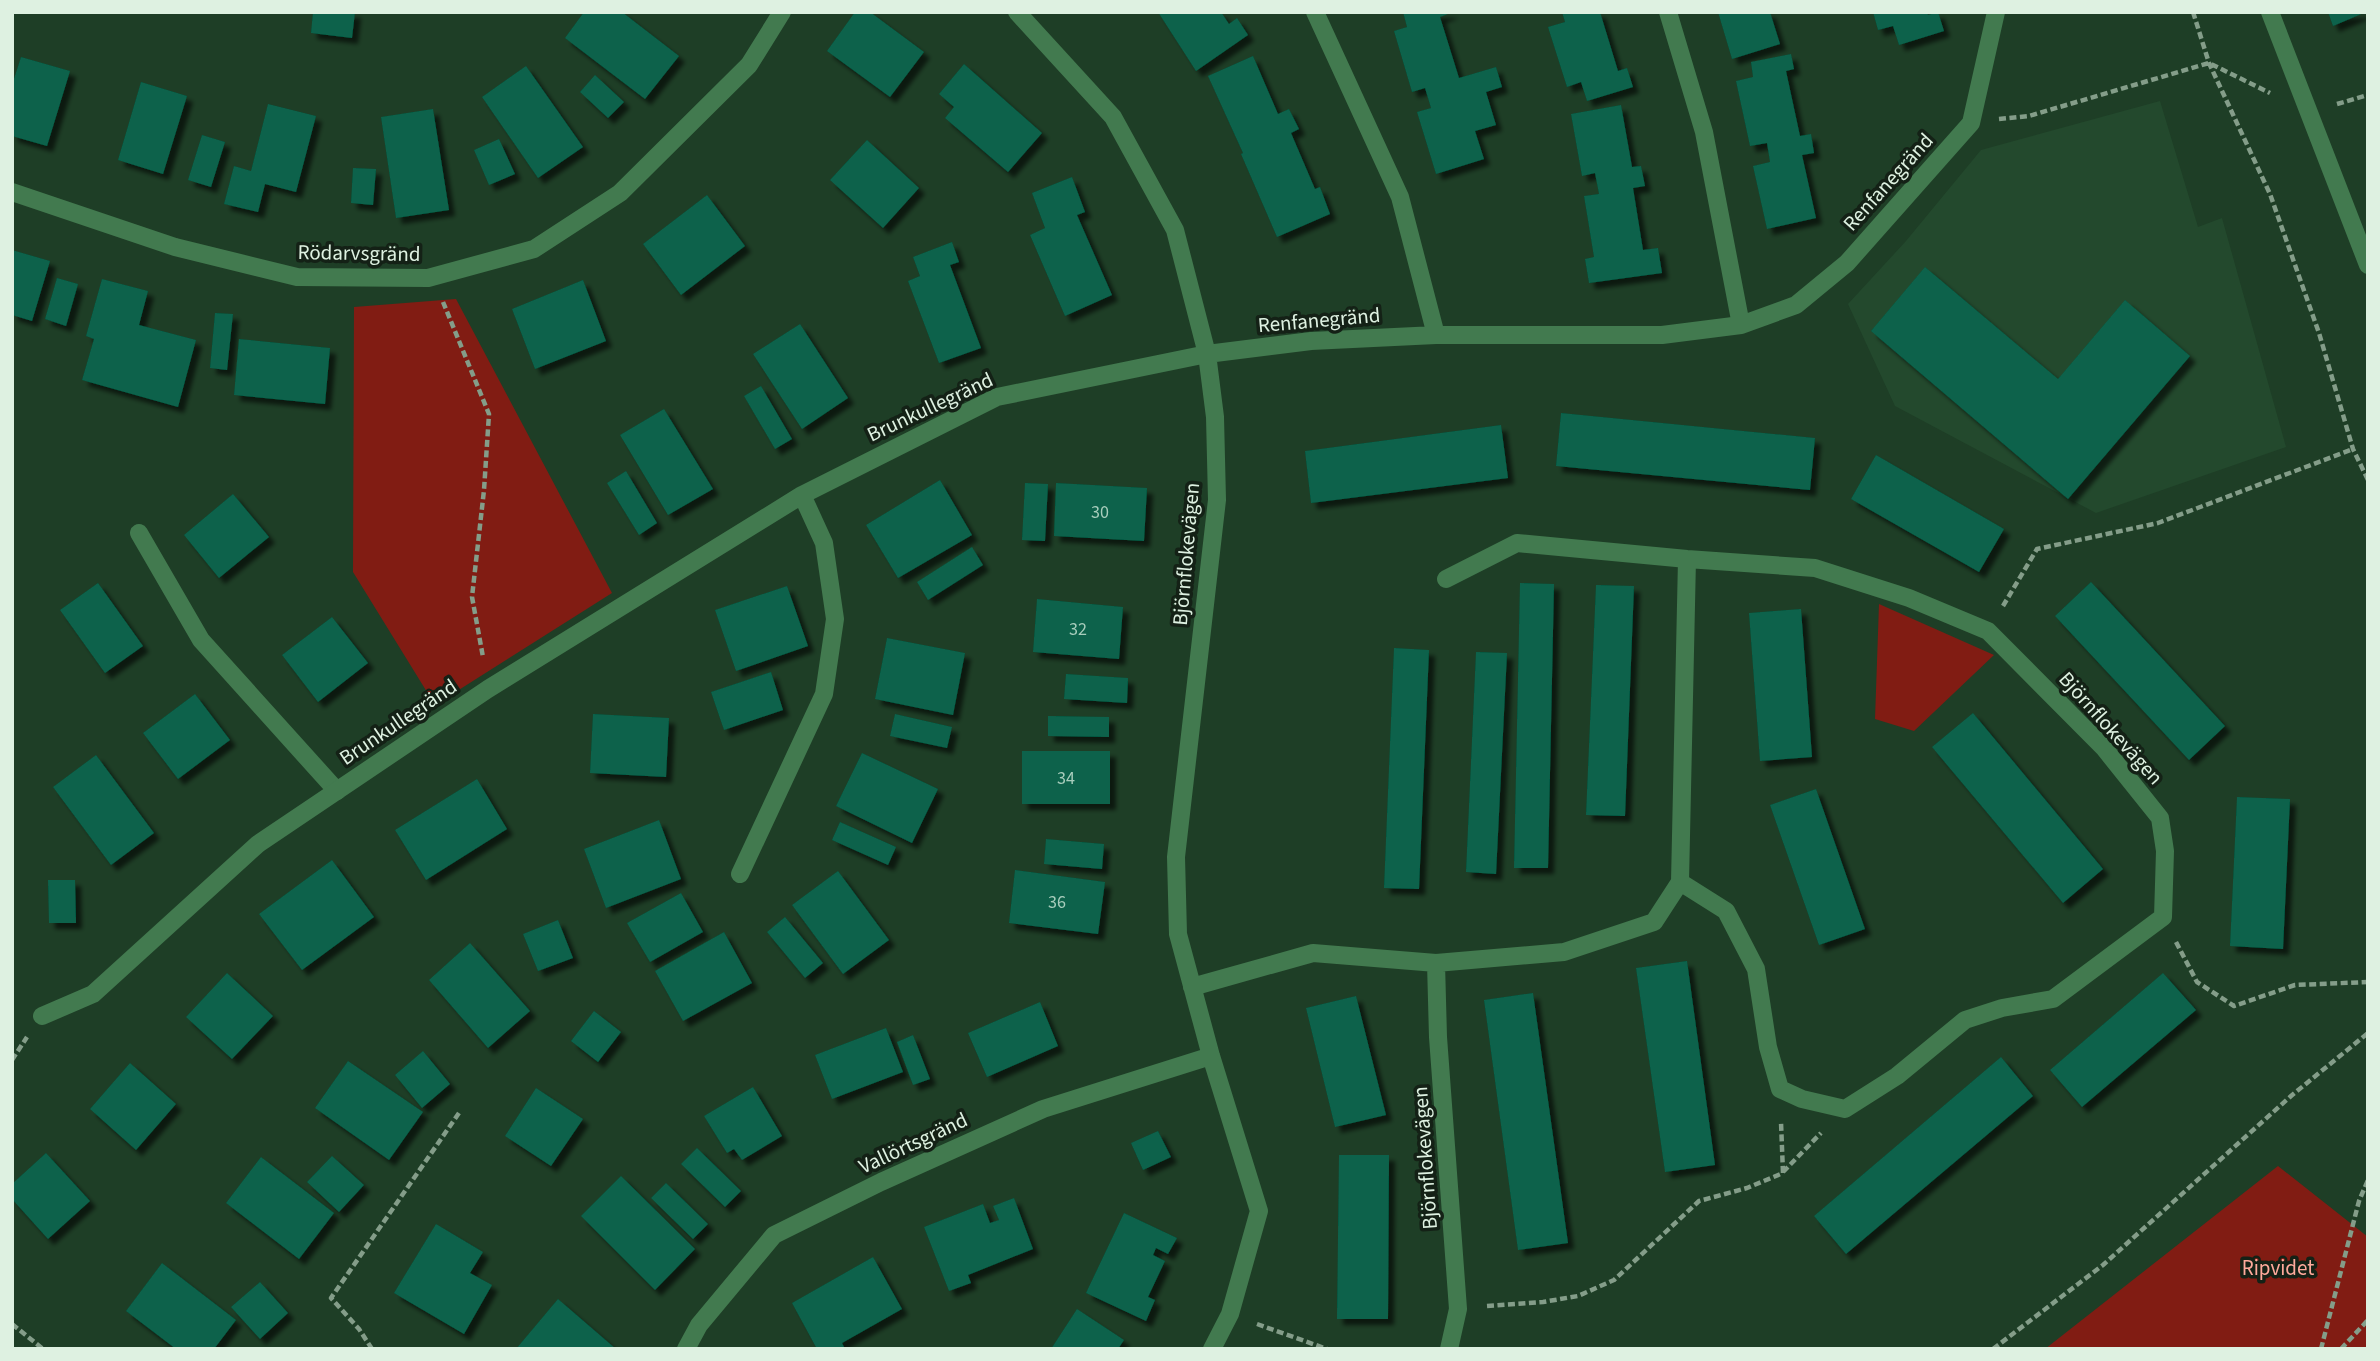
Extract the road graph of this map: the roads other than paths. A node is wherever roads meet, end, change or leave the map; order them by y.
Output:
1 (782, 12) edge
2 (1017, 12) edge
3 (1315, 12) edge
4 (1668, 12) edge
5 (1996, 12) edge
6 (2270, 12) edge
7 (12, 192) edge
8 (2368, 265) edge
9 (1741, 325) junction
10 (1436, 335) junction
11 (1207, 354) junction
12 (802, 495) junction
13 (139, 533) dead end
14 (1687, 559) junction
15 (1446, 579) dead end
16 (337, 791) junction
17 (740, 874) dead end
18 (1680, 882) junction
19 (1436, 963) junction
20 (1192, 987) junction
21 (42, 1016) dead end
22 (1211, 1056) junction
23 (686, 1349) edge
24 (1212, 1349) edge
25 (1449, 1349) edge

1 - 7 street, Rödarvsgränd
2 - 11 street, Björnflokevägen
3 - 10 street
4 - 9 street
5 - 9 street, Renfanegränd
6 - 8 street
9 - 10 street, Renfanegränd
10 - 11 street, Renfanegränd
11 - 12 street, Brunkullegränd
11 - 20 street, Björnflokevägen
12 - 16 street, Brunkullegränd
12 - 17 street
13 - 16 street
14 - 15 street, Björnflokevägen
14 - 18 street
14 - 18 street, Björnflokevägen
16 - 21 street, Brunkullegränd
18 - 19 street
19 - 20 street
19 - 25 street, Björnflokevägen
20 - 22 street, Björnflokevägen
22 - 23 street, Vallörtsgränd
22 - 24 street, Björnflokevägen

